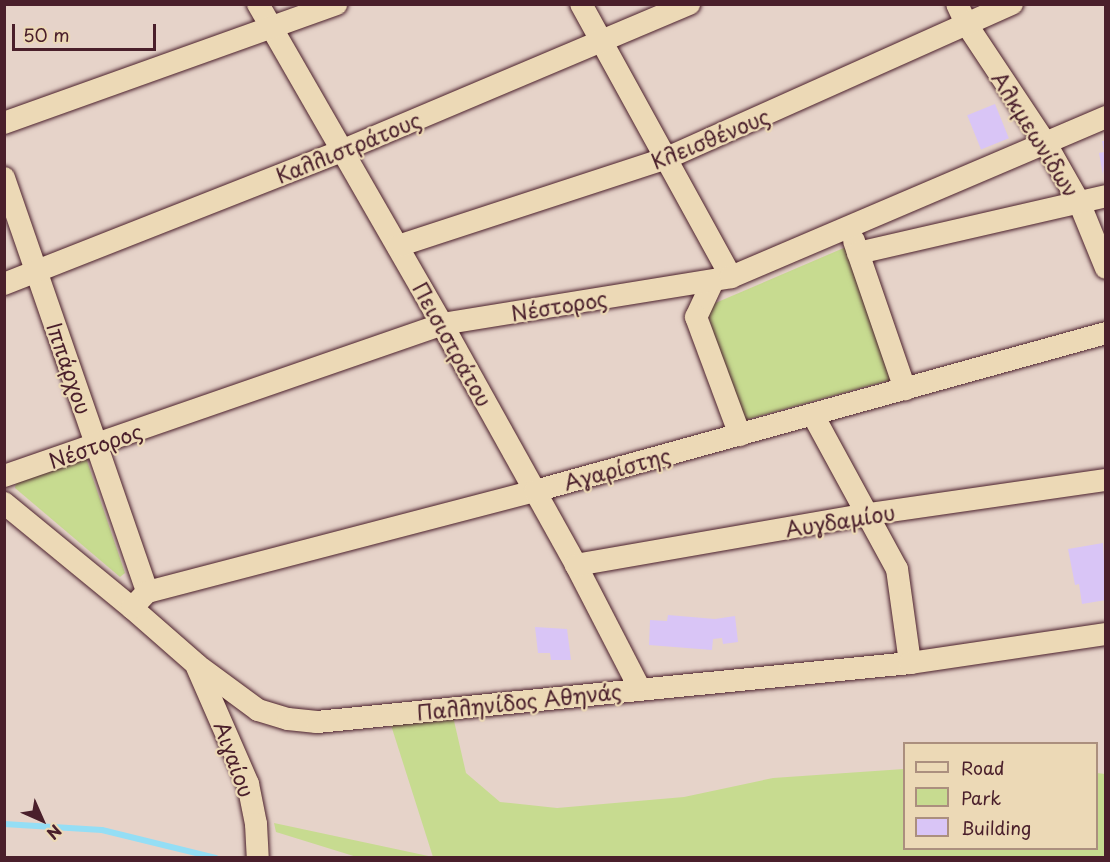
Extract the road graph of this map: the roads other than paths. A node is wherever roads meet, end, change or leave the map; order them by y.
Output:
1 (258, 4) edge
2 (336, 4) edge
3 (581, 4) edge
4 (689, 4) edge
5 (957, 4) edge
6 (1012, 4) edge
7 (967, 25) junction
8 (271, 28) junction
9 (600, 40) junction
10 (1106, 117) edge
11 (4, 123) edge
12 (1046, 144) junction
13 (341, 151) junction
14 (667, 158) junction
15 (4, 178) edge
16 (1106, 196) edge
17 (1079, 202) junction
18 (849, 228) junction
19 (398, 246) junction
20 (858, 253) junction
21 (1106, 268) edge
22 (36, 271) junction
23 (722, 279) junction
24 (4, 284) edge
25 (442, 324) junction
26 (1106, 333) edge
27 (905, 389) junction
28 (813, 415) junction
29 (740, 435) junction
30 (96, 444) junction
31 (4, 476) edge
32 (1106, 480) edge
33 (535, 491) junction
34 (4, 503) edge
35 (869, 514) junction
36 (576, 565) junction
37 (140, 600) junction
38 (1106, 634) edge
39 (910, 663) junction
40 (197, 665) junction
41 (640, 688) junction
42 (258, 858) edge

1 - 8 street, Πεισιστράτου
2 - 8 street
3 - 9 street
4 - 9 street, Καλλιστράτους
5 - 7 street, Αλκμεωνίδων
6 - 7 street, Κλεισθένους
7 - 12 street, Αλκμεωνίδων
7 - 14 street, Κλεισθένους
8 - 11 street
8 - 13 street, Πεισιστράτου
9 - 13 street, Καλλιστράτους
9 - 14 street
10 - 12 street, Νέστορος
12 - 17 street, Αλκμεωνίδων
12 - 18 street, Νέστορος
13 - 19 street, Πεισιστράτου
13 - 22 street, Καλλιστράτους
14 - 19 street, Κλεισθένους
14 - 23 street
15 - 22 street, Ιππάρχου
16 - 17 street
17 - 20 street
17 - 21 street, Αλκμεωνίδων
18 - 20 street
18 - 23 street, Νέστορος
19 - 25 street, Πεισιστράτου
20 - 27 street
22 - 24 street, Καλλιστράτους
22 - 30 street, Ιππάρχου
23 - 25 street, Νέστορος
23 - 29 street
25 - 30 street, Νέστορος
25 - 33 street, Πεισιστράτου
26 - 27 street, Αγαρίστης
27 - 28 street, Αγαρίστης
28 - 29 street, Αγαρίστης
28 - 35 street
29 - 33 street, Αγαρίστης
30 - 31 street, Νέστορος
30 - 37 street, Ιππάρχου
32 - 35 street, Αυγδαμίου
33 - 36 street, Πεισιστράτου
33 - 37 street, Αγαρίστης
34 - 37 street, Παλληνίδος Αθηνάς
35 - 36 street, Αυγδαμίου
35 - 39 street
36 - 41 street, Πεισιστράτου
37 - 40 street, Παλληνίδος Αθηνάς
38 - 39 street, Παλληνίδος Αθηνάς
39 - 41 street, Παλληνίδος Αθηνάς
40 - 41 street, Παλληνίδος Αθηνάς
40 - 42 street, Αιγαίου

